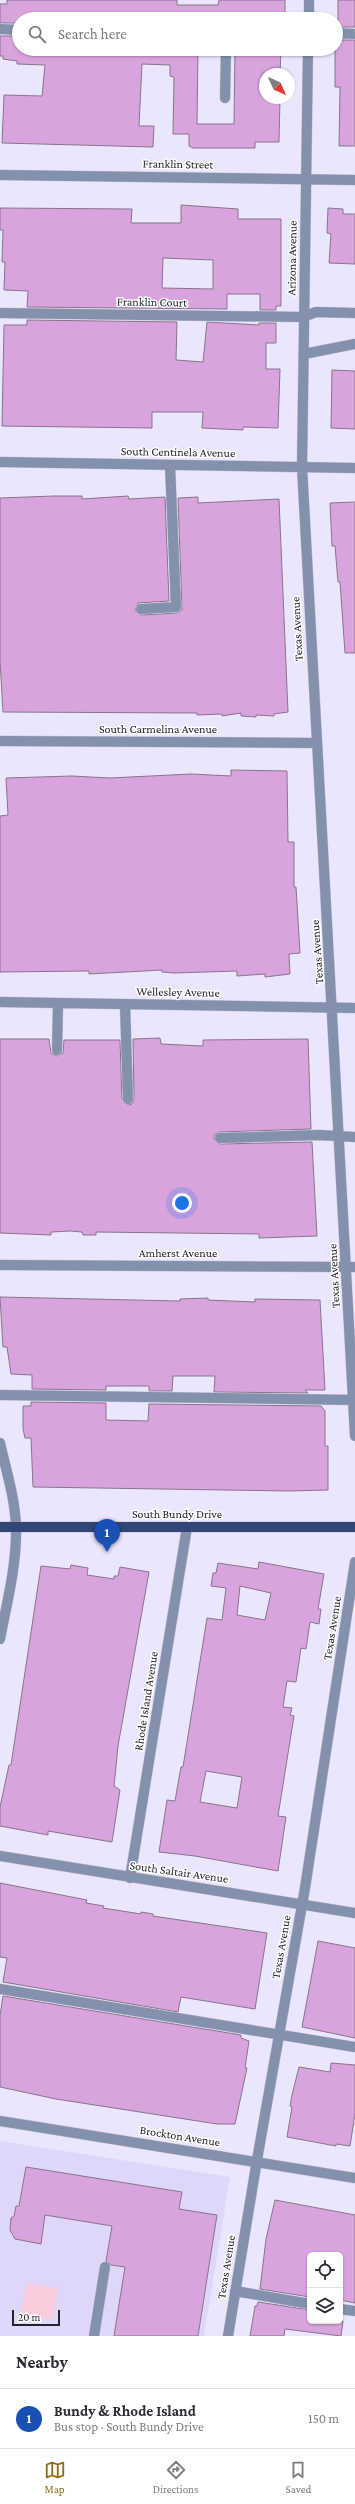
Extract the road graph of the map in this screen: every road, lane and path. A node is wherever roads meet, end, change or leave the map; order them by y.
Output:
1 (309, 0) edge
2 (309, 12) edge
3 (0, 29) edge
4 (12, 30) edge
5 (343, 34) edge
6 (355, 34) edge
7 (226, 56) edge
8 (308, 56) edge
9 (225, 98) dead end
10 (0, 175) edge
11 (306, 179) junction
12 (355, 180) edge
13 (355, 312) edge
14 (0, 313) edge
15 (303, 317) junction
16 (355, 344) edge
17 (304, 354) junction
18 (0, 462) edge
19 (170, 465) junction
20 (302, 467) junction
21 (355, 468) edge
22 (141, 609) dead end
23 (0, 741) edge
24 (316, 743) junction
25 (0, 1002) edge
26 (58, 1003) junction
27 (125, 1005) junction
28 (333, 1007) junction
29 (355, 1008) edge
30 (57, 1050) dead end
31 (128, 1099) dead end
32 (339, 1136) junction
33 (355, 1137) edge
34 (220, 1138) dead end
35 (0, 1265) edge
36 (351, 1267) edge
37 (0, 1395) edge
38 (354, 1400) edge
39 (355, 1436) edge
40 (0, 1443) edge
41 (0, 1527) edge
42 (16, 1527) junction
43 (187, 1527) junction
44 (355, 1527) edge
45 (355, 1562) edge
46 (0, 1639) edge
47 (0, 1856) edge
48 (130, 1878) junction
49 (302, 1903) junction
50 (355, 1913) edge
51 (0, 1989) edge
52 (278, 2035) junction
53 (355, 2047) edge
54 (0, 2121) edge
55 (257, 2160) junction
56 (355, 2178) edge
57 (104, 2268) dead end
58 (235, 2291) junction
59 (307, 2303) edge
60 (343, 2309) edge
61 (355, 2311) edge
62 (94, 2336) edge
63 (228, 2336) edge

1 - 2 street
3 - 4 street
5 - 6 street
7 - 9 street
8 - 11 street, Arizona Avenue
10 - 11 street, Franklin Street
11 - 12 street, Franklin Street
11 - 15 street, Arizona Avenue
13 - 15 street, Franklin Court
14 - 15 street, Franklin Court
15 - 17 street, Arizona Avenue
16 - 17 street
17 - 20 street, Arizona Avenue
18 - 19 street, South Centinela Avenue
19 - 20 street, South Centinela Avenue
19 - 22 street
20 - 21 street, South Centinela Avenue
20 - 24 street, Texas Avenue
23 - 24 street, South Carmelina Avenue
24 - 28 street, Texas Avenue
25 - 26 street, Wellesley Avenue
26 - 27 street, Wellesley Avenue
26 - 30 street
27 - 28 street, Wellesley Avenue
27 - 31 street
28 - 29 street, Wellesley Avenue
28 - 32 street, Texas Avenue
32 - 33 street
32 - 34 street
32 - 36 street, Texas Avenue
35 - 36 street, Amherst Avenue
36 - 38 street, Texas Avenue
37 - 38 street
38 - 39 street, Texas Avenue
40 - 42 street
41 - 42 main road, South Bundy Drive
42 - 43 main road, South Bundy Drive
42 - 46 street
43 - 44 main road, South Bundy Drive
43 - 48 street, Rhode Island Avenue
45 - 49 street, Texas Avenue
47 - 48 street, South Saltair Avenue
48 - 49 street, South Saltair Avenue
49 - 50 street, South Saltair Avenue
49 - 52 street, Texas Avenue
51 - 52 street
52 - 53 street
52 - 55 street, Texas Avenue
54 - 55 street, Brockton Avenue
55 - 56 street, Brockton Avenue
55 - 58 street, Texas Avenue
57 - 62 street
58 - 59 street
58 - 63 street, Texas Avenue
60 - 61 street

